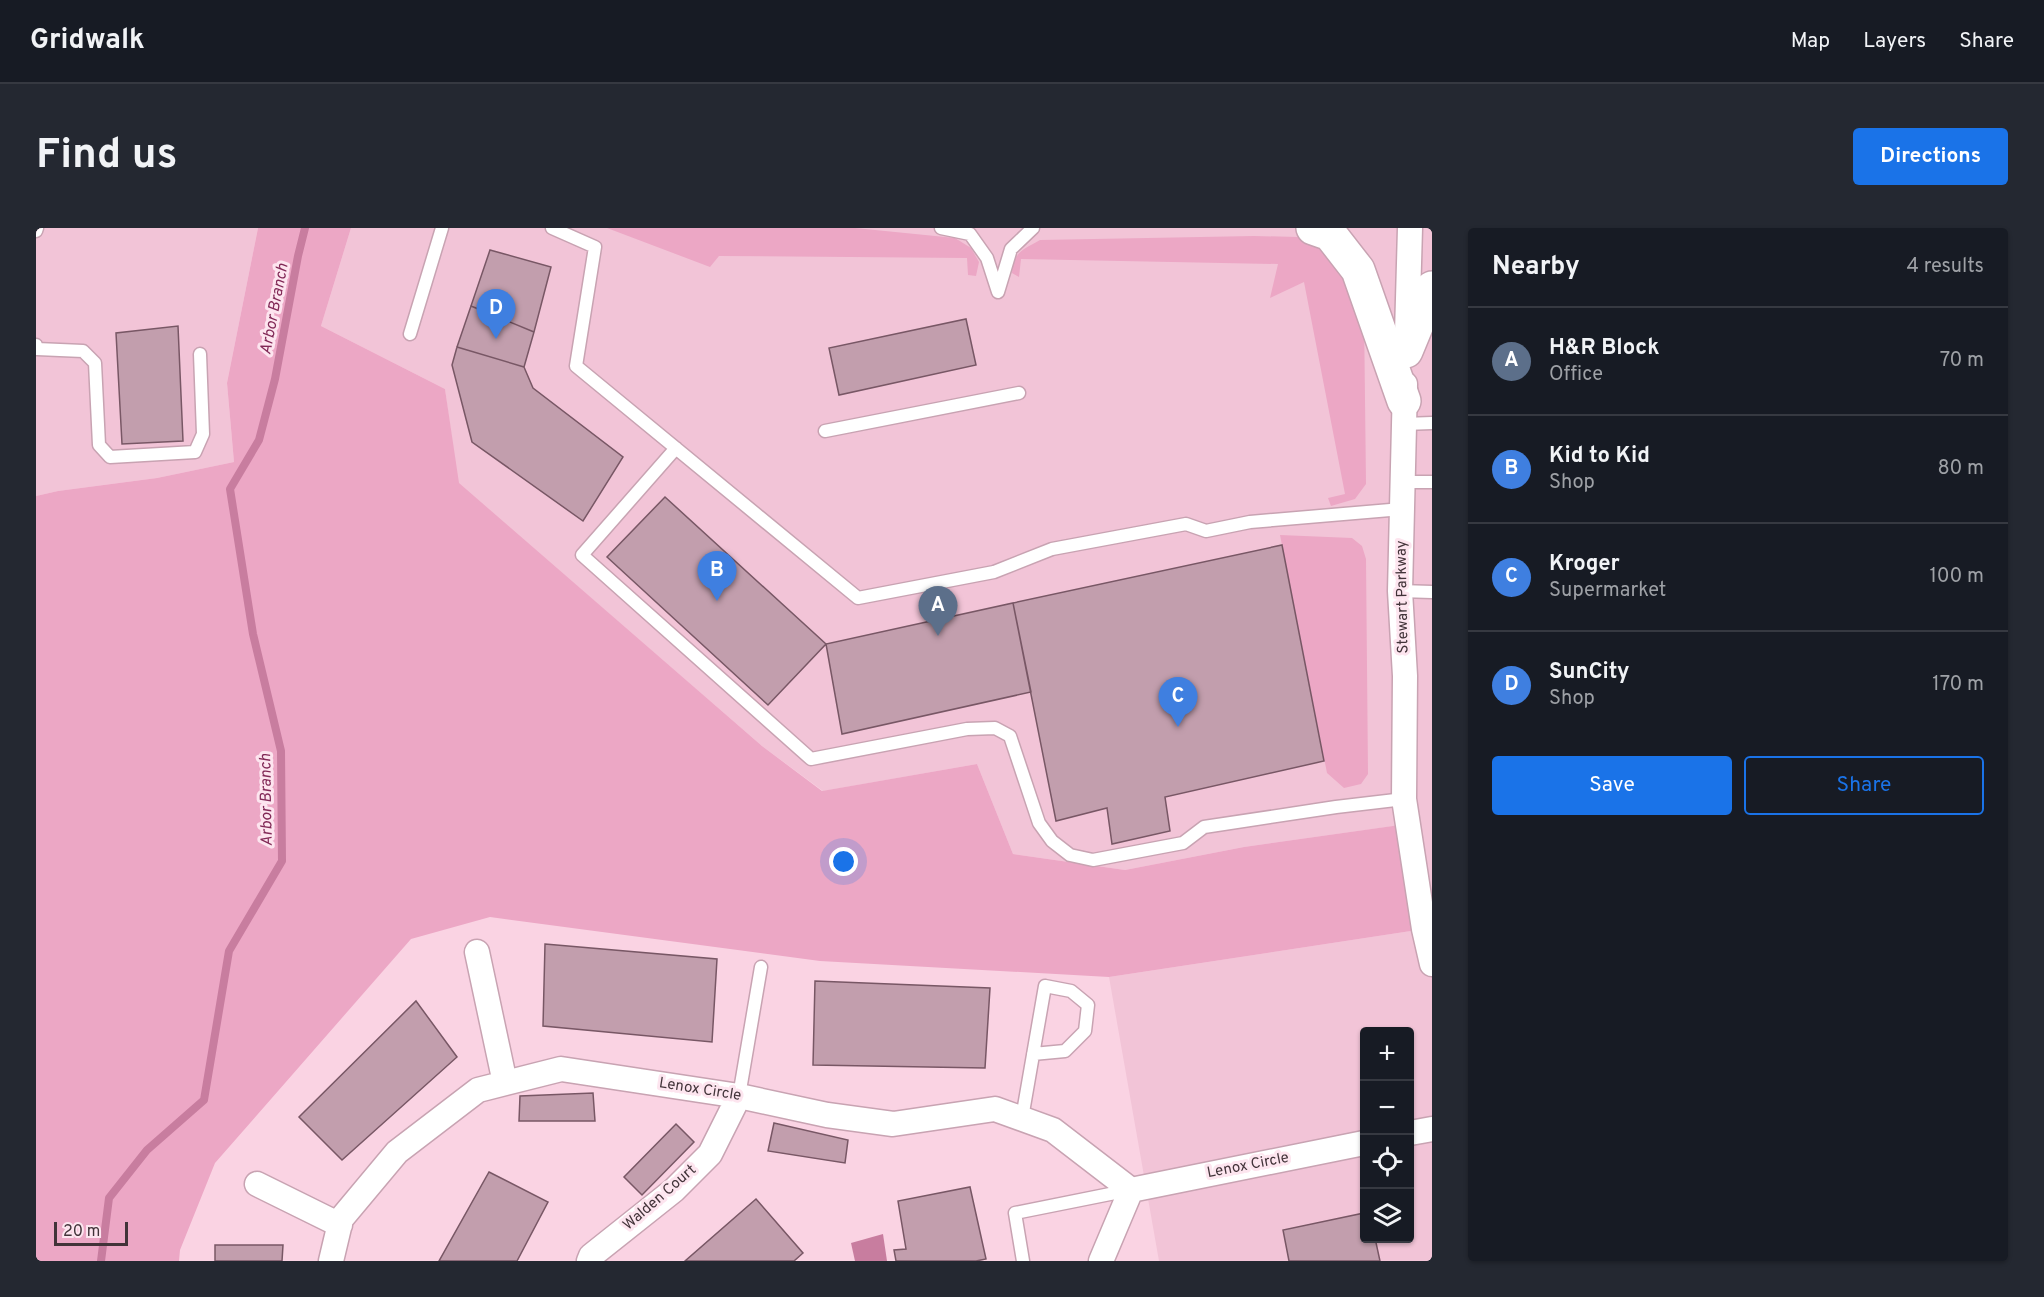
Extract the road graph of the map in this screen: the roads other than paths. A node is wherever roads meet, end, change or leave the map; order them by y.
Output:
1 (442, 228) edge
2 (552, 228) edge
3 (941, 228) edge
4 (1033, 228) edge
5 (1313, 228) edge
6 (1410, 228) edge
7 (1432, 288) edge
8 (410, 334) dead end
9 (36, 348) edge
10 (1406, 351) junction
11 (200, 354) dead end
12 (1019, 393) dead end
13 (1404, 412) junction
14 (1432, 423) edge
15 (825, 430) dead end
16 (676, 448) junction
17 (1401, 482) junction
18 (1432, 482) edge
19 (1402, 509) junction
20 (1401, 591) junction
21 (1432, 592) edge
22 (1404, 799) junction
23 (477, 952) dead end
24 (1432, 964) edge
25 (761, 967) dead end
26 (1033, 1054) junction
27 (506, 1083) junction
28 (739, 1096) junction
29 (1022, 1118) junction
30 (1432, 1129) edge
31 (1414, 1132) edge
32 (1360, 1144) edge
33 (257, 1184) dead end
34 (1131, 1190) junction
35 (339, 1225) junction
36 (331, 1261) edge
37 (589, 1261) edge
38 (1023, 1261) edge
39 (1101, 1261) edge

1 - 8 lane
2 - 16 lane
3 - 4 lane
5 - 13 main road
6 - 10 street, Stewart Parkway
7 - 10 main road
9 - 11 lane
10 - 13 street, Stewart Parkway
12 - 15 lane
13 - 14 lane
13 - 17 street, Stewart Parkway
16 - 19 lane
16 - 22 lane
17 - 18 lane
17 - 19 street, Stewart Parkway
19 - 20 street, Stewart Parkway
20 - 21 lane
20 - 22 street, Stewart Parkway
22 - 24 street, Stewart Parkway
23 - 27 street
25 - 28 lane
26 - 26 lane
26 - 29 lane
27 - 28 street, Lenox Circle
27 - 35 street, Lenox Circle
28 - 29 street, Lenox Circle
28 - 37 street, Walden Court
29 - 34 street, Lenox Circle
30 - 31 street
32 - 34 street, Lenox Circle
33 - 35 street
34 - 38 lane
34 - 39 street
35 - 36 street, Lenox Circle

